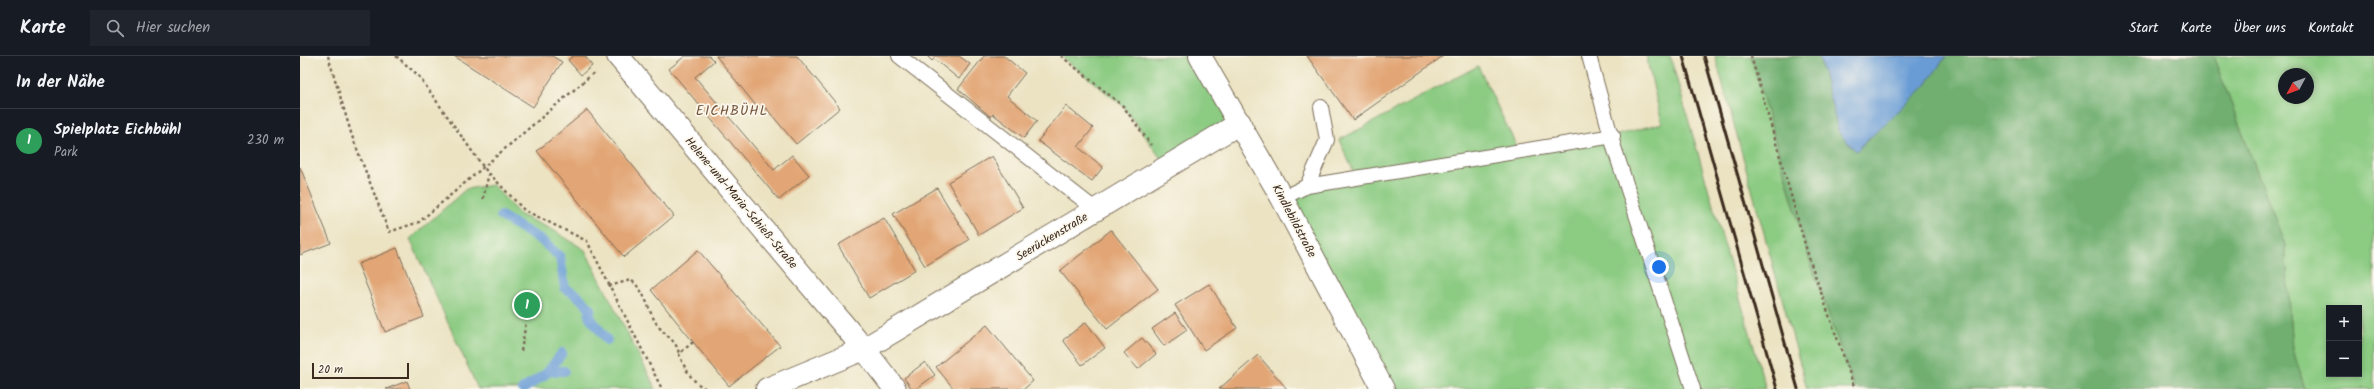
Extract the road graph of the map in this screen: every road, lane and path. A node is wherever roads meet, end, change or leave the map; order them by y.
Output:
1 (328, 56) edge
2 (396, 56) edge
3 (618, 56) edge
4 (899, 56) edge
5 (1061, 56) edge
6 (1200, 56) edge
7 (1589, 56) edge
8 (1751, 56) edge
9 (599, 69) dead end
10 (1322, 107) dead end
11 (1240, 123) junction
12 (1613, 136) junction
13 (1167, 167) junction
14 (484, 168) junction
15 (489, 172) junction
16 (1307, 186) junction
17 (483, 198) dead end
18 (1282, 198) junction
19 (1096, 210) junction
20 (609, 286) junction
21 (526, 322) dead end
22 (693, 342) dead end
23 (864, 349) junction
24 (521, 351) dead end
25 (679, 354) junction
26 (662, 389) edge
27 (706, 389) edge
28 (767, 389) edge
29 (895, 389) edge
30 (1383, 389) edge
31 (1693, 389) edge
32 (1855, 389) edge

1 - 14 path
2 - 14 path
3 - 23 street, Helene-und-Maria-Schieß-Straße
4 - 19 lane
5 - 13 path
6 - 11 street, Kindlebildstraße
7 - 12 lane
8 - 32 path
9 - 14 path
10 - 16 lane
11 - 13 street, Seerückenstraße
11 - 18 street, Kindlebildstraße
12 - 16 lane
12 - 31 lane
13 - 19 street, Seerückenstraße
14 - 15 path
15 - 17 path
15 - 20 path
16 - 18 lane
18 - 30 street, Kindlebildstraße
19 - 23 street, Seerückenstraße
20 - 25 path
20 - 26 path
21 - 24 path
22 - 25 path
23 - 28 street, Seerückenstraße
23 - 29 street, Helene-und-Maria-Schieß-Straße
25 - 27 path

